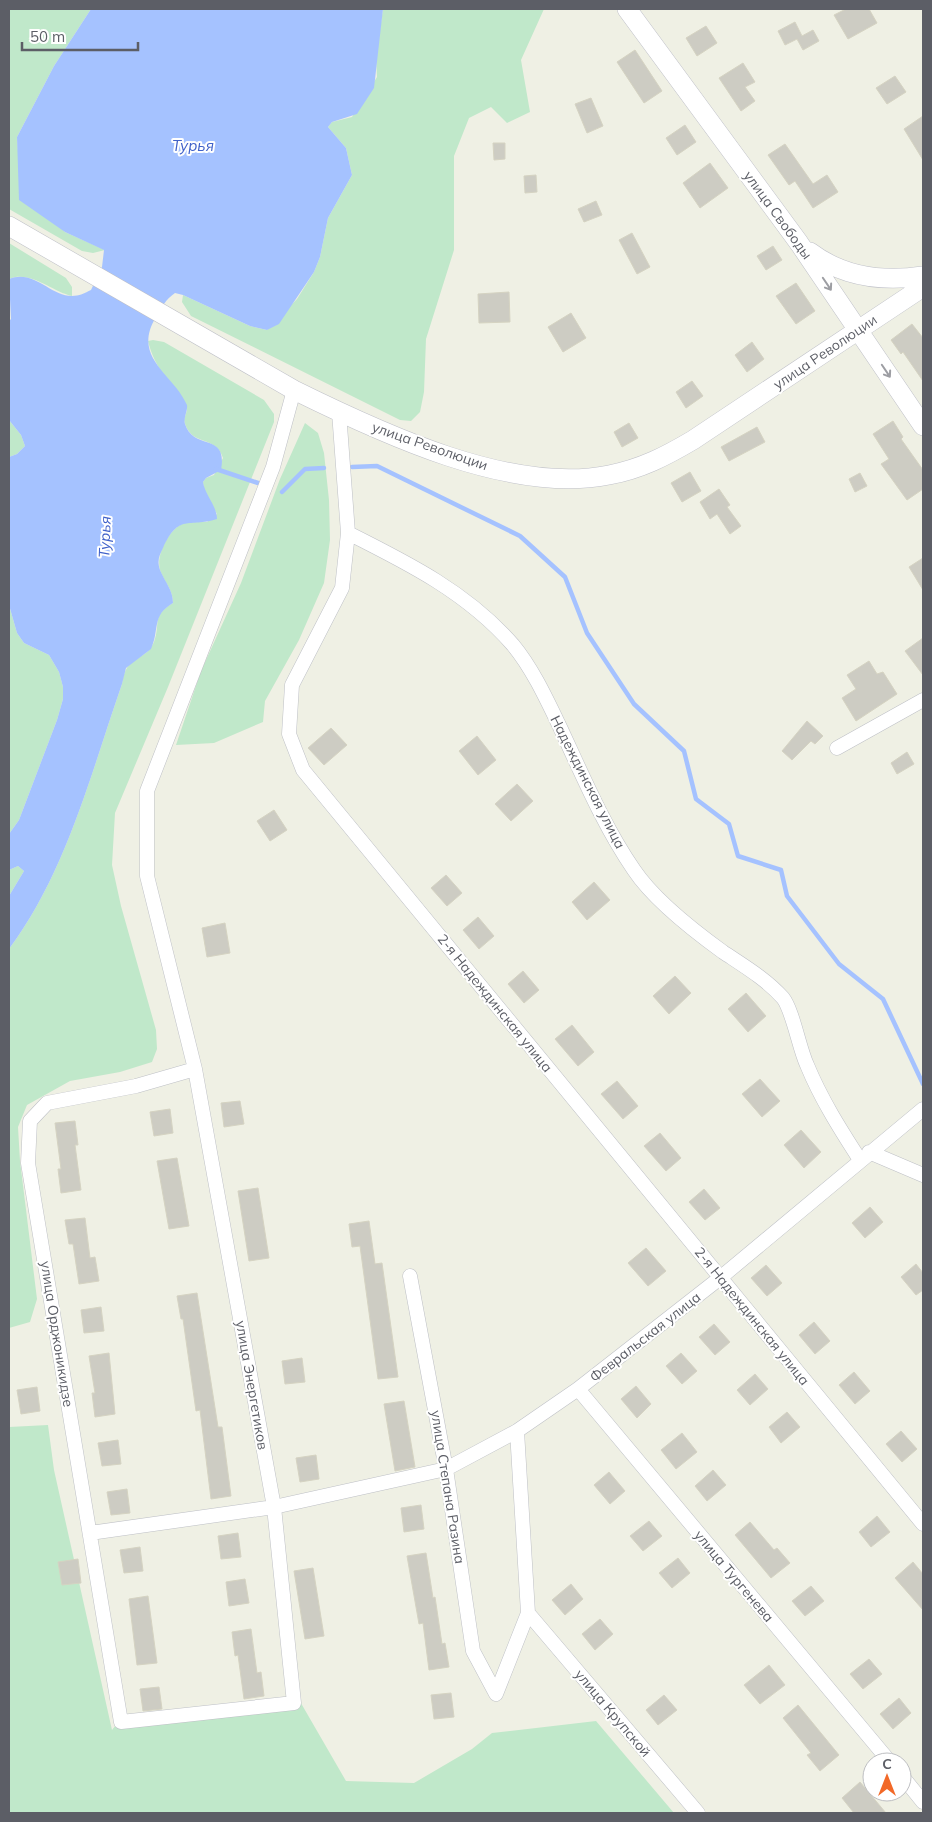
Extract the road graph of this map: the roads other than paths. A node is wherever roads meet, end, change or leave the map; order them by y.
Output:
1 (627, 9) edge
2 (9, 226) edge
3 (799, 243) junction
4 (923, 276) edge
5 (923, 287) edge
6 (858, 331) junction
7 (294, 390) junction
8 (338, 412) junction
9 (923, 426) edge
10 (348, 533) junction
11 (923, 700) edge
12 (838, 748) dead end
13 (195, 1069) junction
14 (923, 1109) edge
15 (864, 1156) junction
16 (923, 1175) edge
17 (410, 1276) dead end
18 (720, 1278) junction
19 (578, 1389) junction
20 (517, 1431) junction
21 (446, 1469) junction
22 (274, 1507) junction
23 (923, 1524) edge
24 (90, 1533) junction
25 (528, 1613) junction
26 (121, 1722) joint
27 (882, 1752) edge
28 (912, 1788) edge
29 (923, 1802) edge
30 (698, 1813) edge

1 - 3 street, улица Свободы
2 - 7 street, улица Революции
3 - 4 street
3 -> 6 street, улица Свободы
5 - 6 street, улица Революции
6 - 8 street, улица Революции
6 -> 9 street, улица Свободы
7 - 8 street, улица Революции
7 - 13 street, улица Энергетиков
8 - 10 street, 2-я Надеждинская улица
10 - 15 street, Надеждинская улица
10 - 18 street, 2-я Надеждинская улица
11 - 12 street
13 - 22 street, улица Энергетиков
13 - 24 street, улица Орджоникидзе
14 - 15 street, Февральская улица
15 - 16 street
15 - 18 street, Февральская улица
17 - 21 street, улица Степана Разина
18 - 19 street, Февральская улица
18 - 23 street, 2-я Надеждинская улица
19 - 20 street, Февральская улица
19 - 27 street, улица Тургенева
20 - 21 street, Февральская улица
20 - 25 street
21 - 22 street, Февральская улица
21 - 25 street, улица Степана Разина
22 - 24 street, Февральская улица
22 - 26 street, улица Энергетиков
24 - 26 street, улица Орджоникидзе
25 - 30 street, улица Крупской
28 - 29 street

